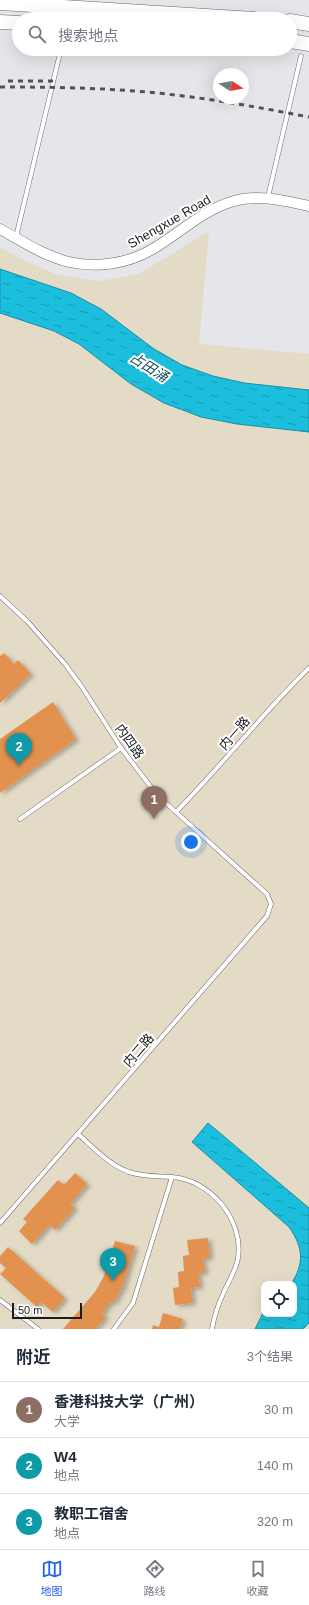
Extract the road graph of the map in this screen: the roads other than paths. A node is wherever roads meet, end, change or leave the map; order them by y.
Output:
1 (0, 3) edge
2 (143, 12) edge
3 (0, 22) edge
4 (297, 22) edge
5 (12, 23) edge
6 (309, 24) edge
7 (297, 42) edge
8 (309, 44) edge
9 (59, 56) edge
10 (301, 56) dead end
11 (267, 199) junction
12 (309, 206) edge
13 (0, 230) edge
14 (16, 238) junction
15 (0, 596) edge
16 (309, 668) edge
17 (121, 748) junction
18 (176, 812) junction
19 (20, 819) dead end
20 (258, 885) joint
21 (78, 1134) junction
22 (172, 1177) junction
23 (0, 1223) edge
24 (0, 1300) edge
25 (38, 1329) edge
26 (114, 1329) edge
27 (212, 1329) edge

1 - 2 highway
3 - 5 highway
4 - 6 highway
7 - 8 highway
9 - 14 lane
10 - 11 lane
11 - 12 street, Shengxue Road
11 - 14 street, Shengxue Road
13 - 14 street, Shengxue Road
15 - 17 lane, 内四路
16 - 18 lane, 内一路
17 - 18 lane, 内四路
17 - 19 lane
18 - 20 lane, 内四路
20 - 21 lane, 内二路
21 - 22 lane
21 - 23 lane, 内二路
22 - 26 lane
22 - 27 lane
24 - 25 lane

